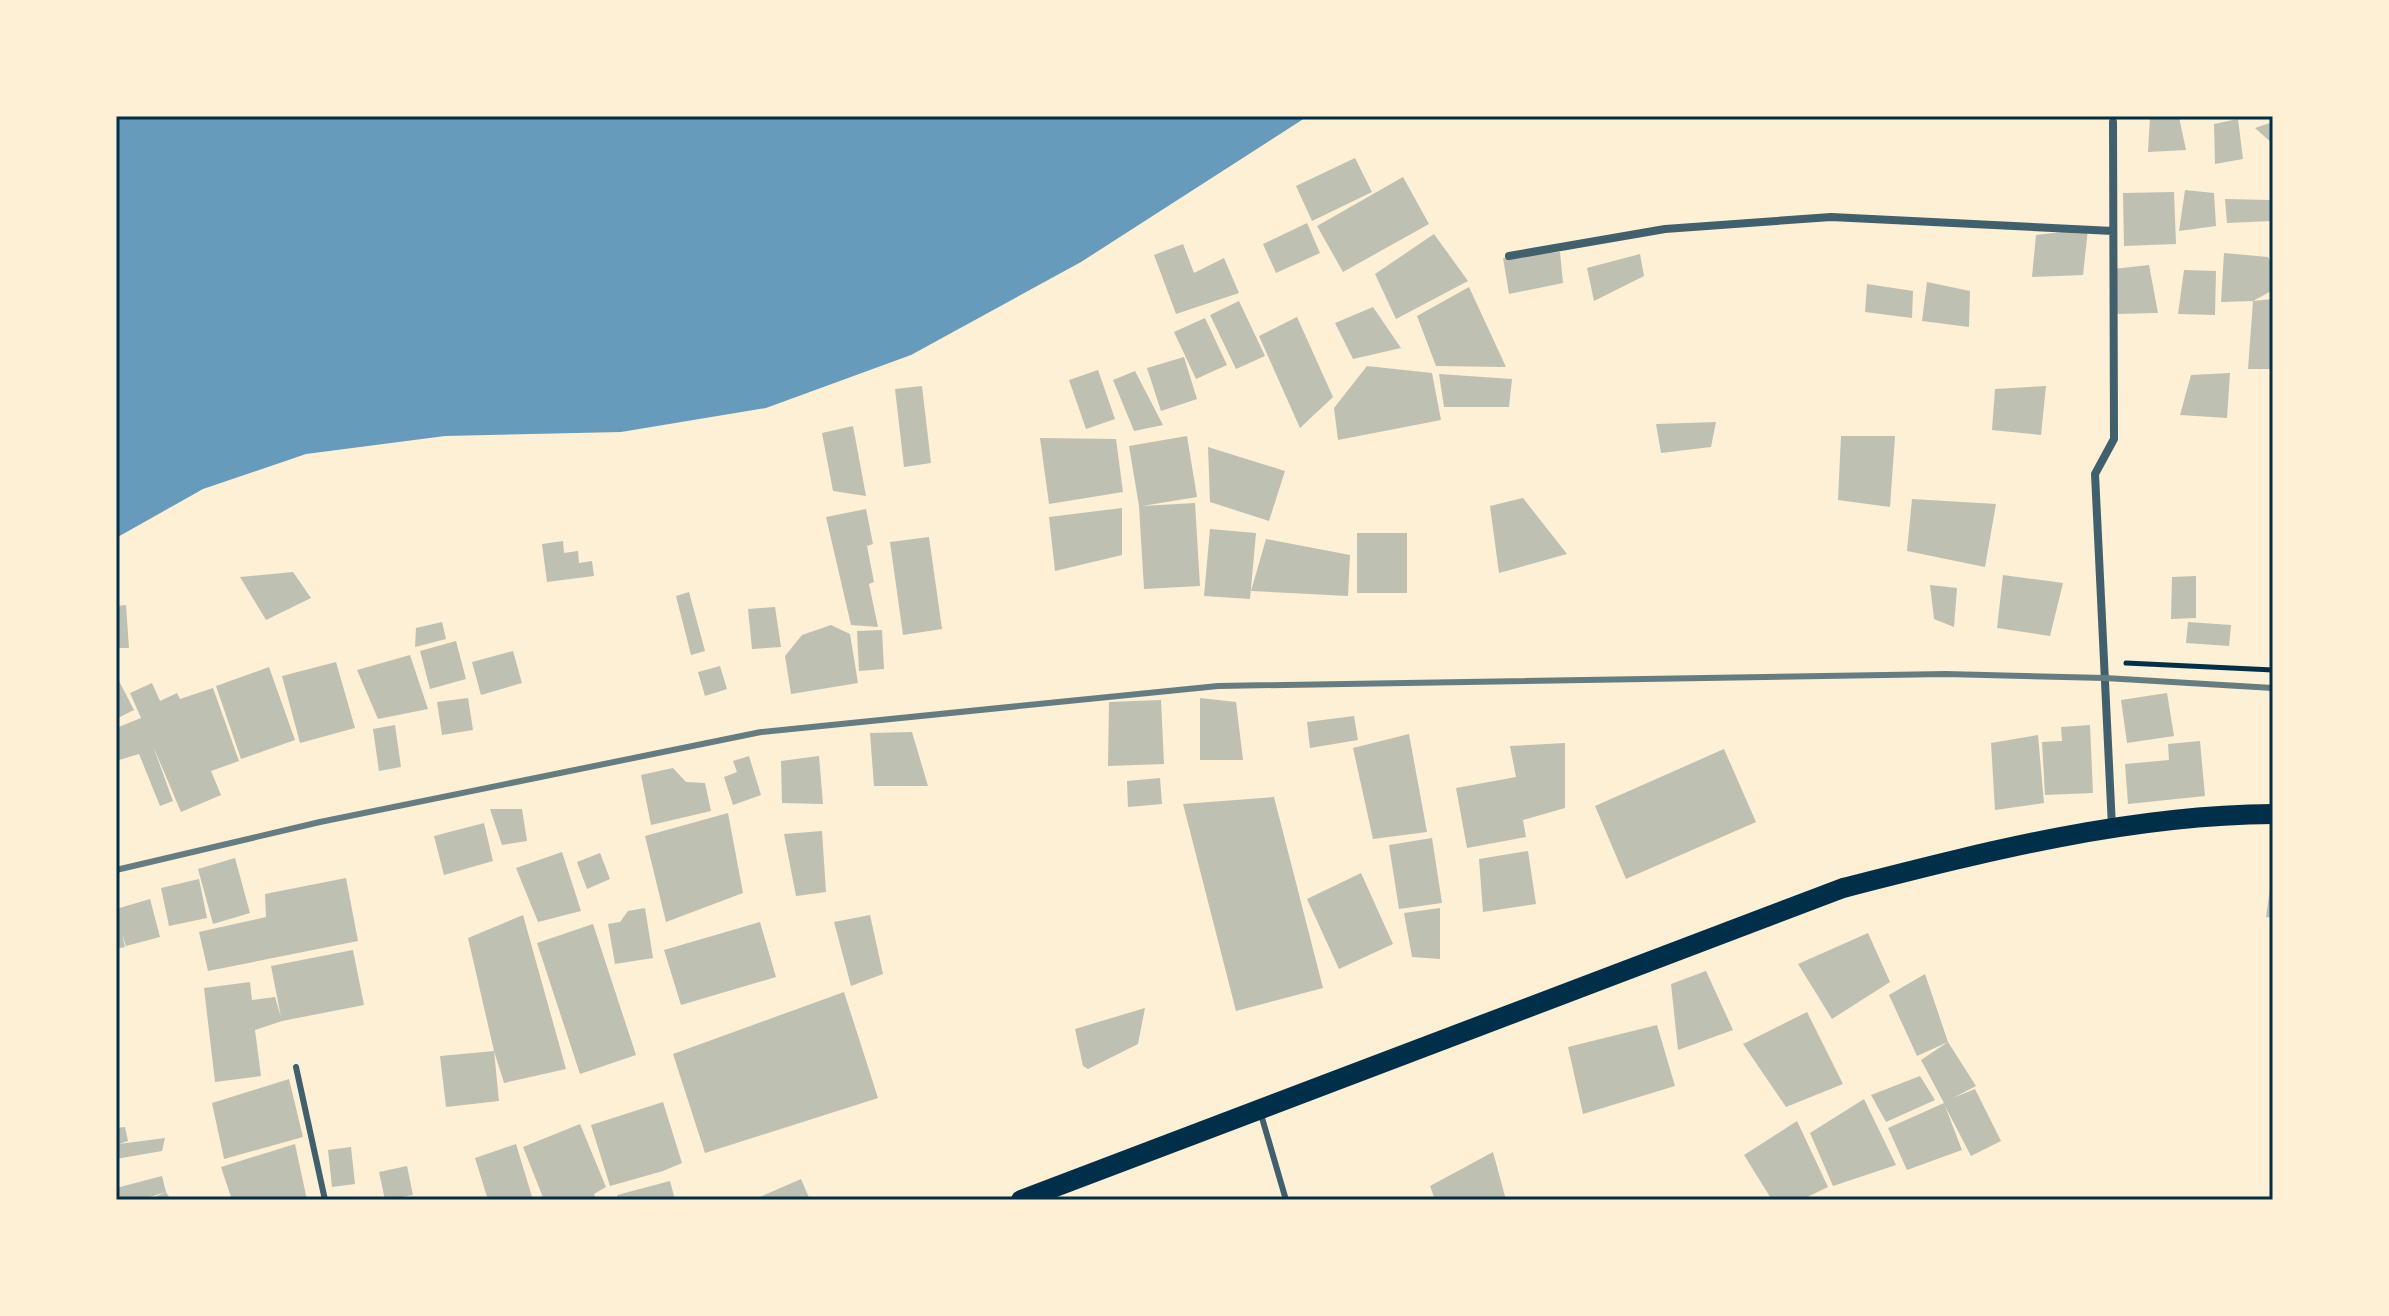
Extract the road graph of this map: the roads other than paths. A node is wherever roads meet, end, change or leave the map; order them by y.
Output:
1 (2113, 122) dead end
2 (2113, 231) junction
3 (1509, 256) dead end
4 (2273, 814) edge
5 (2112, 827) junction
6 (296, 1067) dead end
7 (1259, 1108) junction
8 (325, 1200) edge
9 (1021, 1200) edge
10 (1286, 1200) edge

1 - 2 street
2 - 3 street
2 - 5 street
4 - 5 main road
5 - 7 main road
6 - 8 lane
7 - 9 main road
7 - 10 lane

